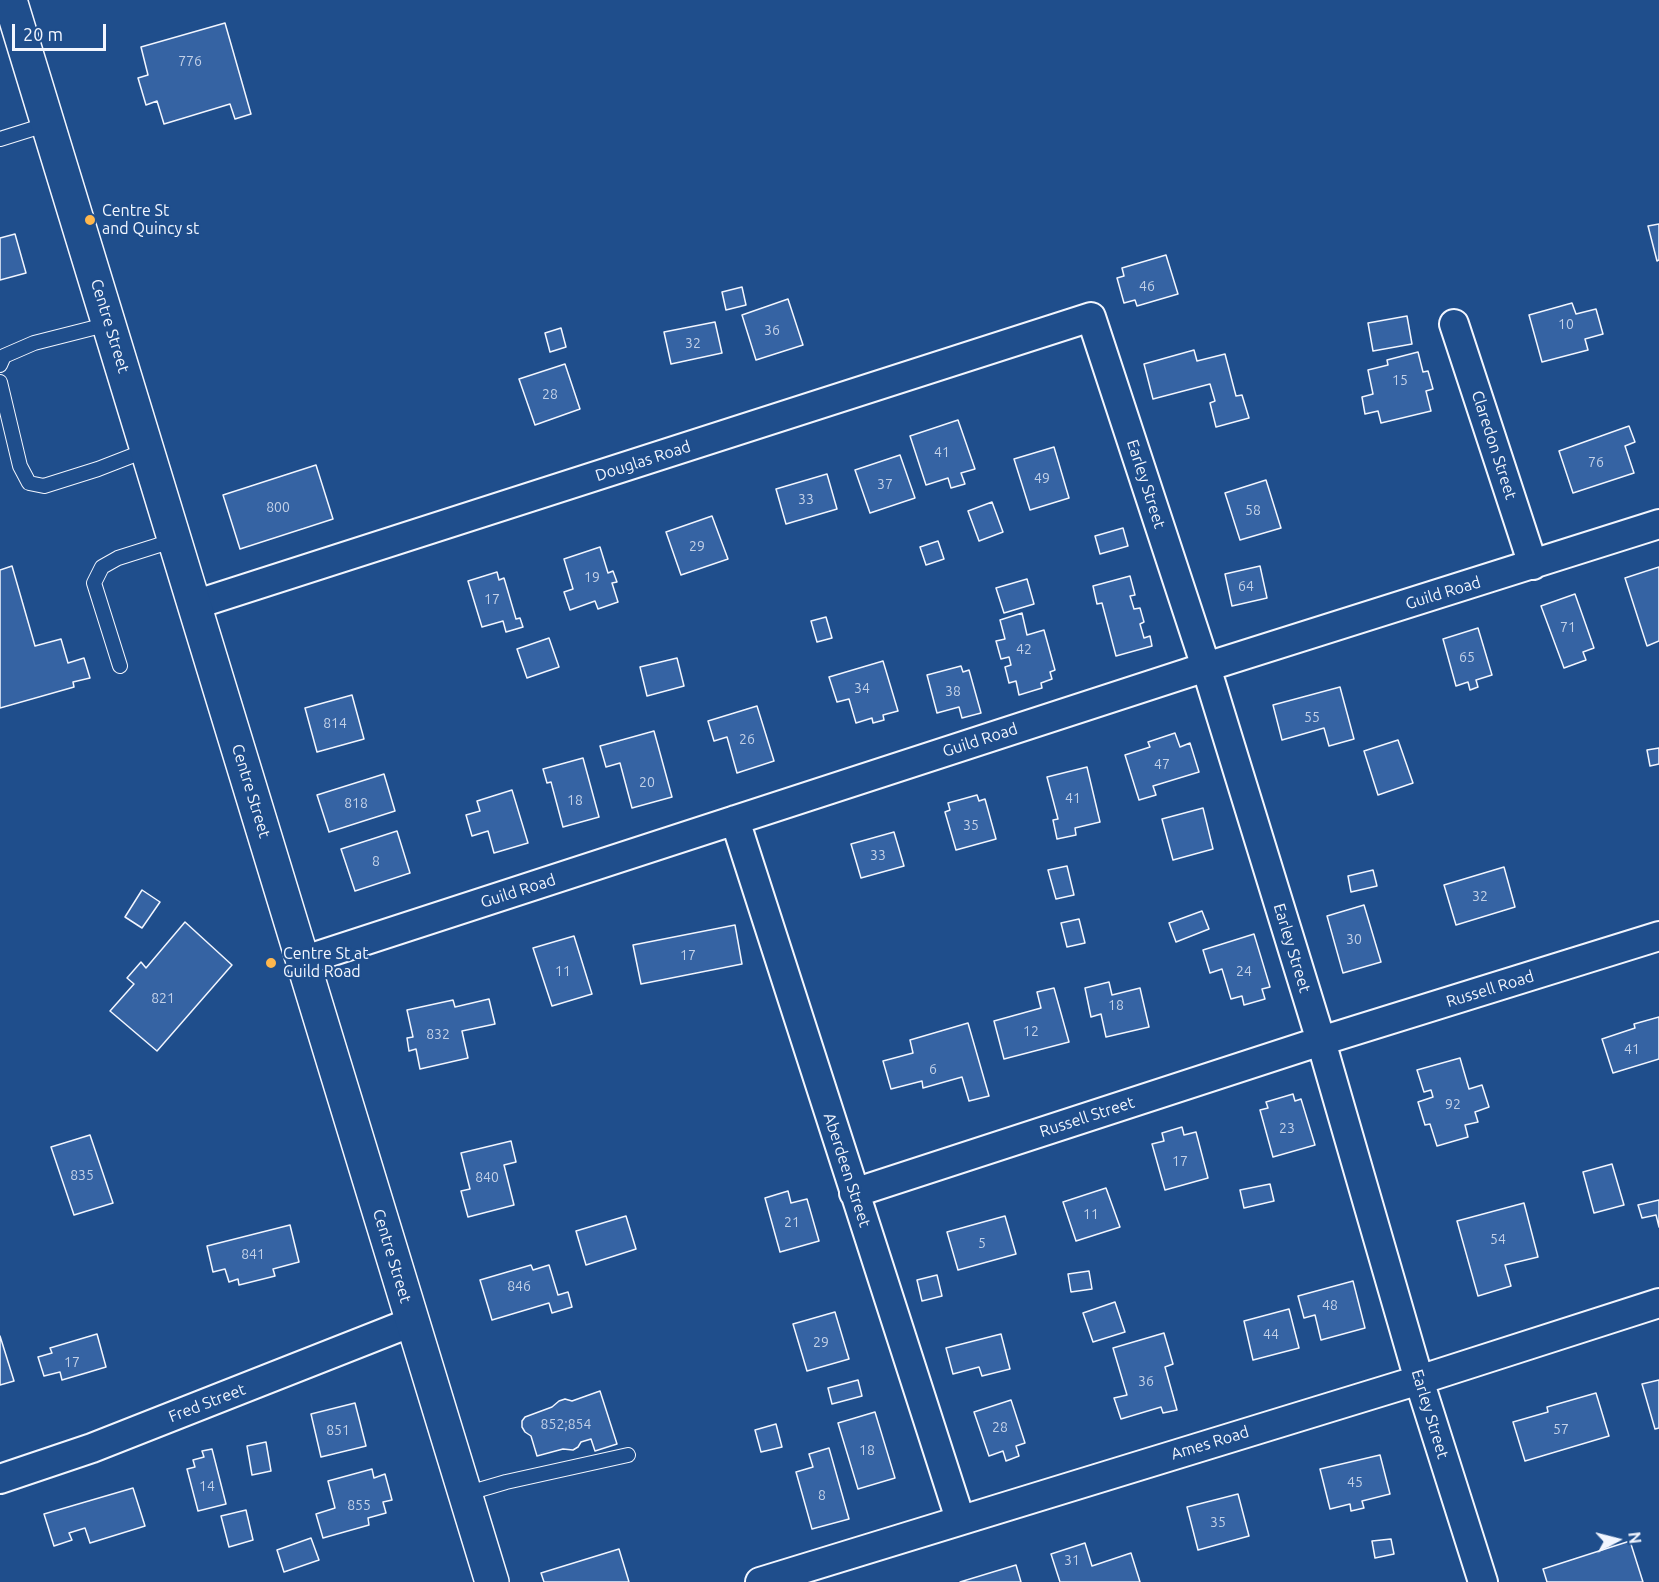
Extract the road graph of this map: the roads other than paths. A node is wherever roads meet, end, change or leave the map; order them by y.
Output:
1 (10, 0) edge
2 (48, 124) junction
3 (0, 139) edge
4 (1091, 317) joint
5 (109, 324) junction
6 (1454, 324) dead end
7 (0, 365) edge
8 (0, 382) edge
9 (147, 450) junction
10 (1659, 524) edge
11 (175, 540) junction
12 (1533, 565) junction
13 (194, 605) junction
14 (120, 666) dead end
15 (1206, 667) junction
16 (735, 820) junction
17 (1659, 936) edge
18 (302, 961) junction
19 (1321, 1041) junction
20 (854, 1193) junction
21 (1659, 1303) edge
22 (412, 1322) junction
23 (1419, 1380) junction
24 (628, 1455) dead end
25 (0, 1479) edge
26 (465, 1494) junction
27 (960, 1519) junction
28 (492, 1582) edge
29 (760, 1582) edge
30 (1483, 1582) edge

1 - 2 main road, Centre Street
2 - 3 lane
2 - 5 main road, Centre Street
4 - 13 street, Douglas Road
4 - 15 street, Earley Street
5 - 7 lane
5 - 9 main road, Centre Street
6 - 12 street, Claredon Street
8 - 9 lane
9 - 11 main road, Centre Street
10 - 12 street, Guild Road
11 - 13 main road, Centre Street
11 - 14 lane
12 - 15 street, Guild Road
13 - 18 main road, Centre Street
15 - 16 street, Guild Road
15 - 19 street, Earley Street
16 - 18 street, Guild Road
16 - 20 street, Aberdeen Street
17 - 19 street, Russell Road
18 - 22 main road, Centre Street
19 - 20 street, Russell Street
19 - 23 street, Earley Street
20 - 27 street, Aberdeen Street
21 - 23 street, Ames Road
22 - 25 street, Fred Street
22 - 26 main road, Centre Street
23 - 27 street, Ames Road
23 - 30 street, Earley Street
24 - 26 lane
26 - 28 main road, Centre Street
27 - 29 street, Ames Road

